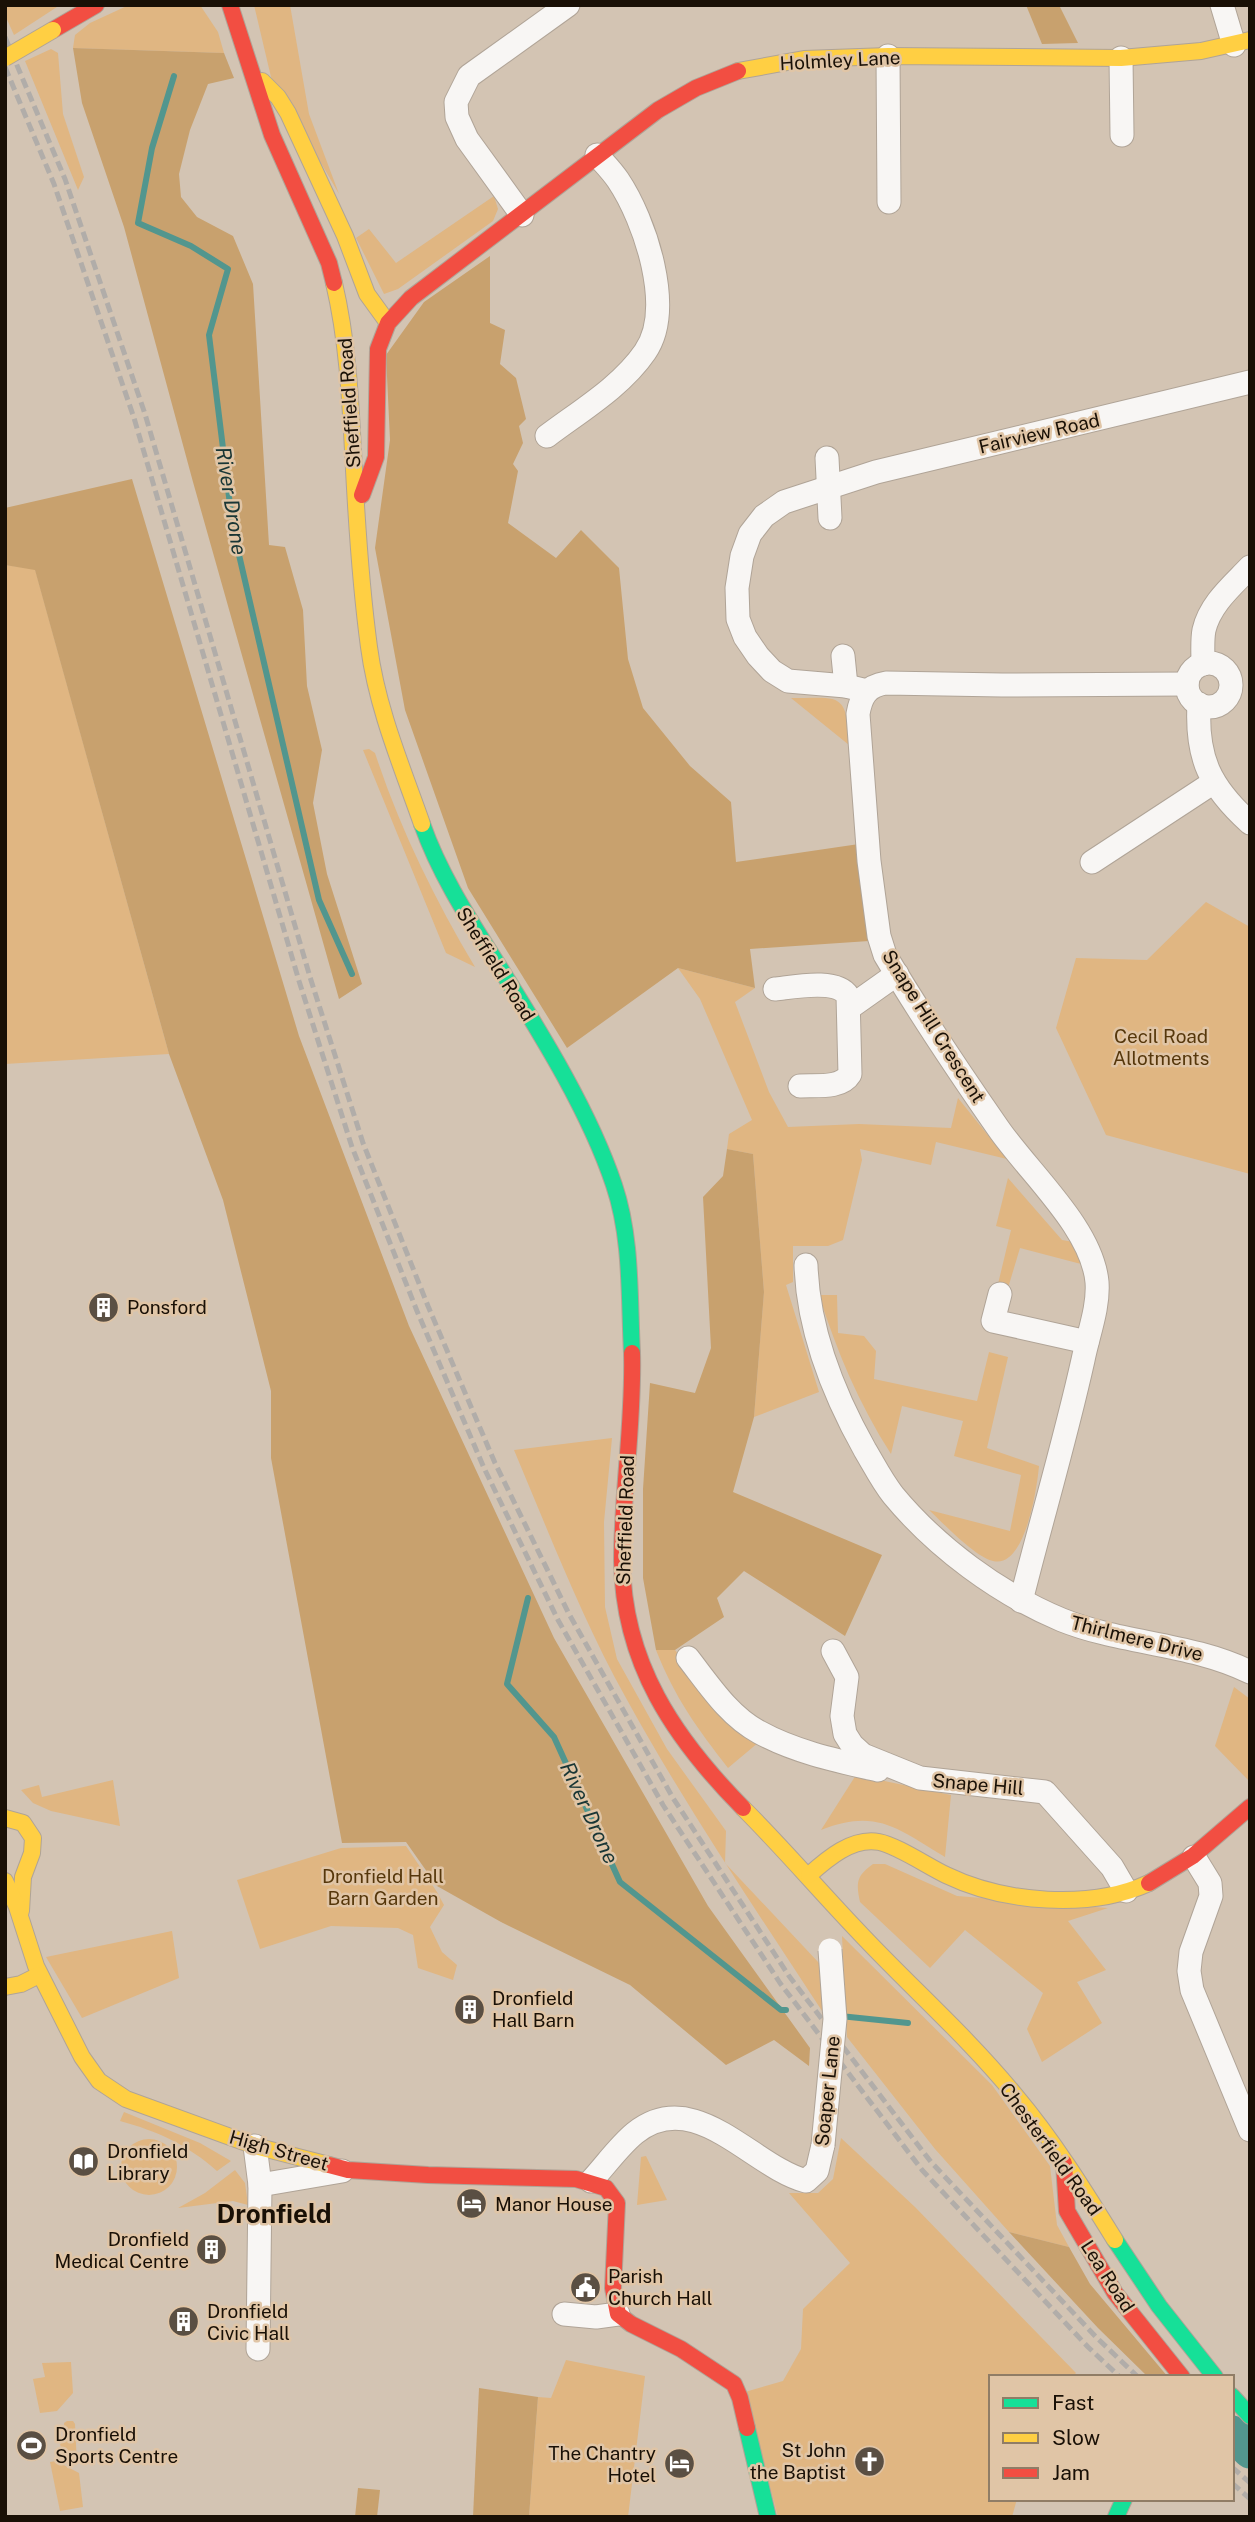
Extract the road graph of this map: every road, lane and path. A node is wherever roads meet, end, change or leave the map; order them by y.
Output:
1 (96, 5) edge
2 (230, 5) edge
3 (568, 5) edge
4 (1222, 5) edge
5 (1242, 43) edge
6 (888, 57) junction
7 (5, 58) edge
8 (1121, 58) junction
9 (253, 72) junction
10 (1122, 135) dead end
11 (597, 155) junction
12 (889, 202) dead end
13 (522, 215) junction
14 (388, 323) junction
15 (1250, 382) edge
16 (547, 436) dead end
17 (827, 458) dead end
18 (830, 485) junction
19 (356, 509) junction
20 (830, 518) dead end
21 (1250, 567) edge
22 (843, 656) dead end
23 (1203, 664) junction
24 (1187, 684) junction
25 (1240, 687) edge
26 (856, 689) junction
27 (1199, 704) junction
28 (1214, 782) junction
29 (1250, 823) edge
30 (1092, 862) dead end
31 (897, 975) junction
32 (775, 989) dead end
33 (849, 1008) junction
34 (800, 1086) dead end
35 (806, 1265) dead end
36 (1000, 1294) dead end
37 (1087, 1342) junction
38 (1021, 1601) junction
39 (833, 1651) dead end
40 (688, 1658) dead end
41 (1250, 1672) edge
42 (909, 1773) junction
43 (1250, 1807) edge
44 (7, 1815) edge
45 (1194, 1857) junction
46 (26, 1863) junction
47 (5, 1870) edge
48 (809, 1875) junction
49 (5, 1881) edge
50 (1126, 1891) junction
51 (839, 1908) junction
52 (21, 1911) junction
53 (39, 1975) junction
54 (5, 1987) edge
55 (1250, 2130) edge
56 (254, 2146) junction
57 (1064, 2162) junction
58 (348, 2170) junction
59 (591, 2181) junction
60 (260, 2185) junction
61 (564, 2314) dead end
62 (618, 2314) junction
63 (258, 2349) dead end
64 (1180, 2375) edge
65 (1213, 2375) edge
66 (1234, 2398) edge
67 (1250, 2416) edge
68 (1123, 2501) edge
69 (768, 2517) edge
70 (1116, 2517) edge

1 - 7 main road, bridge
2 - 9 main road, Sheffield Road
3 - 13 street
4 - 5 street
5 - 8 main road, Holmley Lane
6 - 8 main road, Holmley Lane
6 - 11 main road, Holmley Lane
6 - 12 street
8 - 10 street
9 - 14 main road
9 - 19 main road, Sheffield Road
11 - 13 main road, Holmley Lane
11 - 16 street
13 - 14 main road, Holmley Lane
14 - 19 main road, Holmley Lane
15 - 18 street, Fairview Road
17 - 18 street
18 - 20 street
18 - 26 street, Fairview Road
19 - 48 main road, Sheffield Road
21 - 23 street
22 - 26 street
23 - 24 street
23 - 25 street
24 - 26 street
24 - 27 street
25 - 27 street
26 - 31 street, Snape Hill Crescent
27 - 28 street
28 - 29 street
28 - 30 street
31 - 33 street
31 - 37 street, Snape Hill Crescent
32 - 33 street
33 - 34 street
35 - 38 street, Thirlmere Drive
36 - 37 street
37 - 38 street, Snape Hill Crescent
38 - 41 street, Thirlmere Drive
39 - 42 street, Snape Hill
40 - 42 street, Snape Hill
42 - 50 street, Snape Hill
43 - 45 main road
44 - 46 main road
45 - 50 main road
45 - 55 street
46 - 47 main road
46 - 52 main road
48 - 50 main road
48 - 51 main road, Chesterfield Road
49 - 52 main road
51 - 57 main road, Chesterfield Road
51 - 59 street, Soaper Lane, bridge
52 - 53 main road, High Street
53 - 54 main road
53 - 56 main road, High Street
56 - 58 main road, High Street
56 - 60 street
57 - 64 main road, Lea Road
57 - 65 main road, Chesterfield Road
58 - 59 main road, High Street
58 - 60 street
59 - 62 main road
60 - 63 street
61 - 62 street
62 - 69 main road
66 - 67 main road
68 - 70 main road

